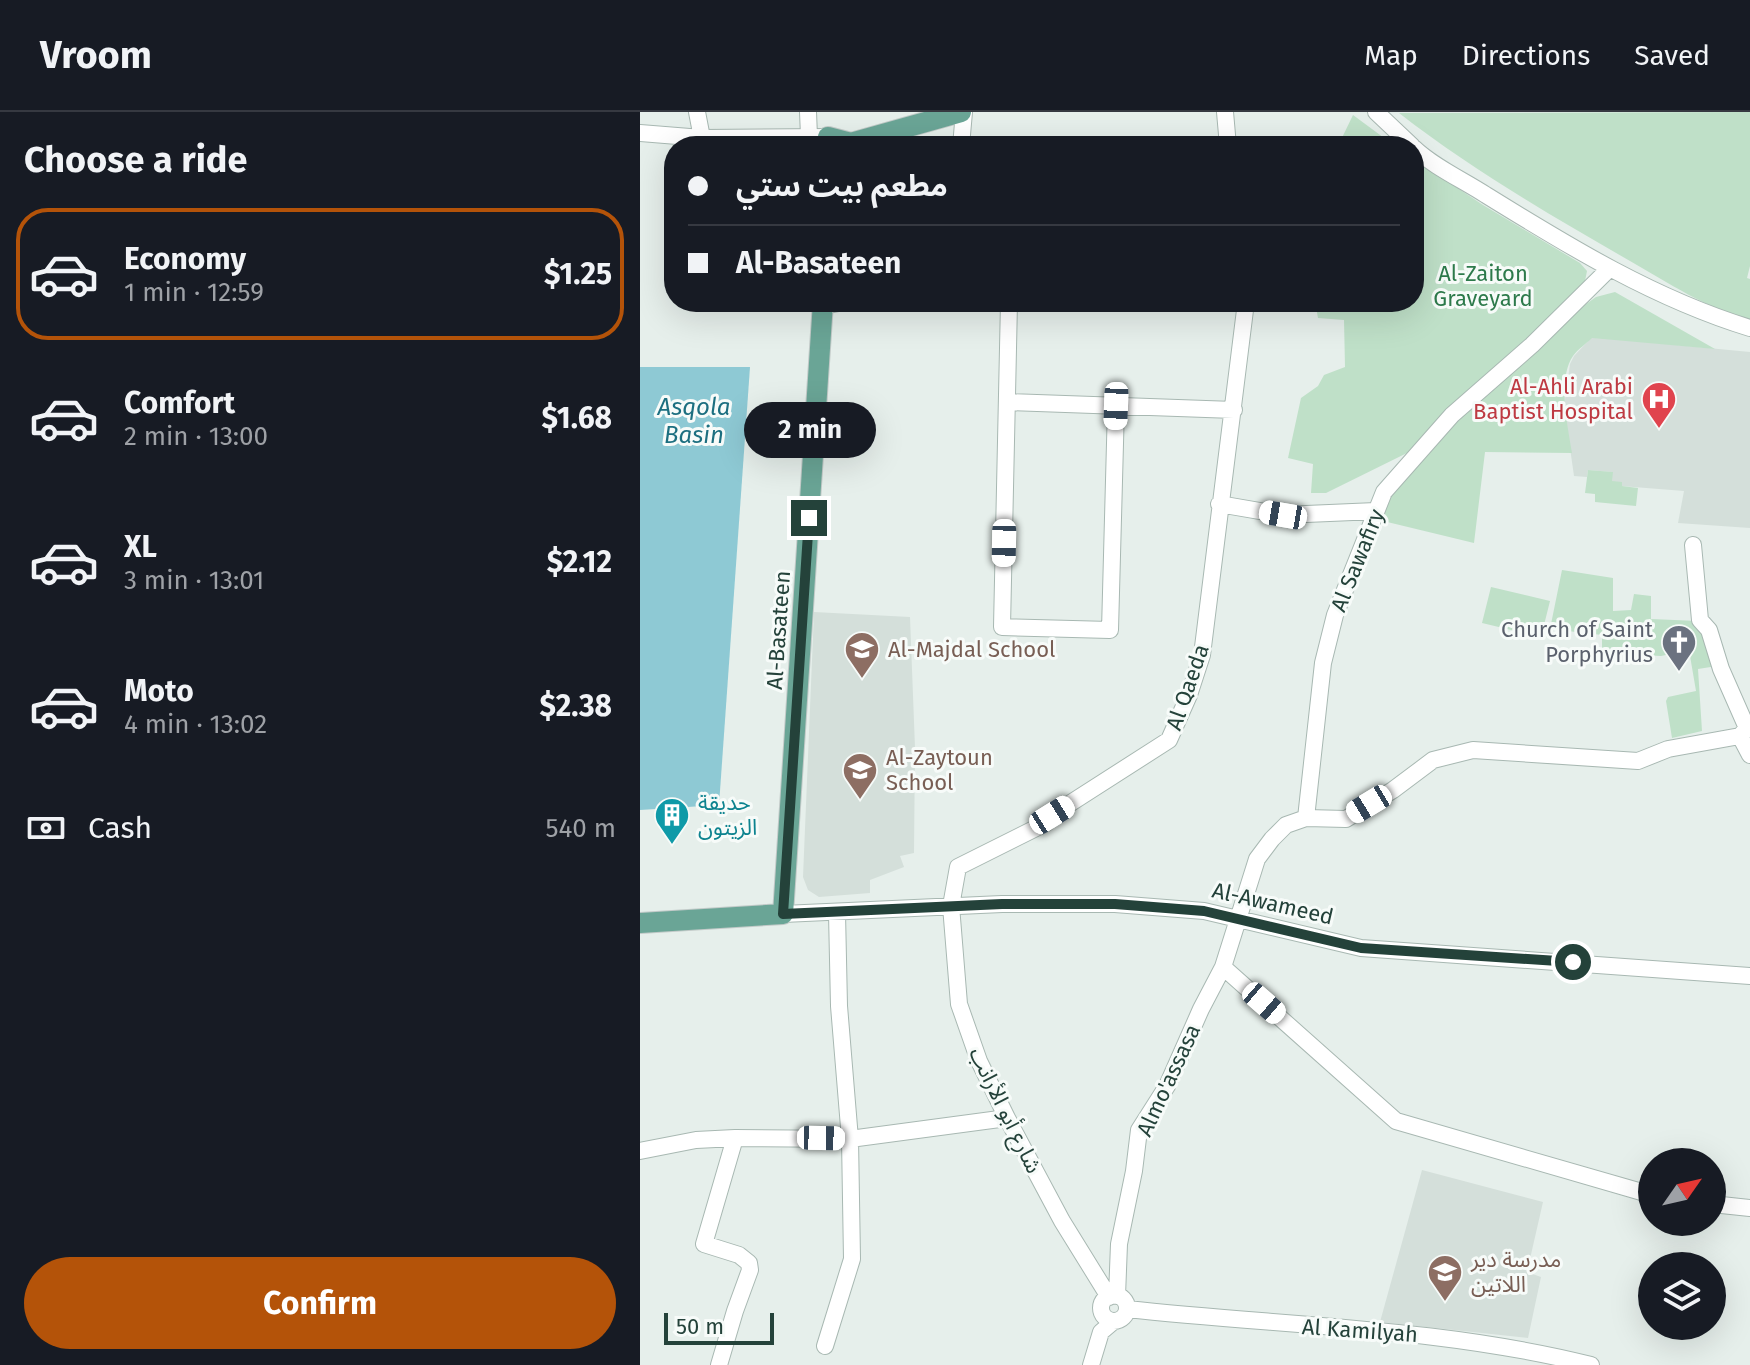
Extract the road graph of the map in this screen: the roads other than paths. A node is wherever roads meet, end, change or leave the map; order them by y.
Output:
1 (697, 112) edge
2 (808, 112) edge
3 (928, 112) edge
4 (962, 112) edge
5 (1225, 112) edge
6 (1376, 112) edge
7 (1385, 112) edge
8 (640, 133) edge
9 (677, 136) edge
10 (702, 136) edge
11 (820, 136) edge
12 (833, 136) edge
13 (876, 136) edge
14 (961, 136) edge
15 (1227, 136) edge
16 (1401, 136) edge
17 (1404, 136) edge
18 (1424, 154) edge
19 (1610, 268) junction
20 (822, 312) edge
21 (1009, 312) edge
22 (1245, 312) edge
23 (1750, 328) edge
24 (1007, 402) junction
25 (1116, 406) junction
26 (1234, 410) junction
27 (1219, 504) junction
28 (1376, 511) junction
29 (1693, 545) dead end
30 (1745, 730) edge
31 (1750, 755) edge
32 (1306, 818) junction
33 (951, 906) junction
34 (837, 913) junction
35 (783, 914) junction
36 (1238, 918) junction
37 (640, 923) edge
38 (1223, 967) junction
39 (1750, 976) edge
40 (1007, 1118) junction
41 (735, 1138) junction
42 (850, 1139) junction
43 (640, 1151) edge
44 (1638, 1191) edge
45 (1726, 1205) edge
46 (1750, 1208) edge
47 (1118, 1301) junction
48 (1114, 1321) junction
49 (825, 1346) dead end
50 (719, 1365) edge
51 (1091, 1365) edge
52 (1591, 1365) edge

1 - 10 street
2 - 11 street
3 - 12 main road
4 - 13 main road
4 - 14 street
5 - 15 street
6 - 16 street
7 - 17 street
8 - 9 street
18 - 19 street
19 - 23 street
19 - 28 street, Al Sawafiry
20 - 35 main road, Al-Basateen
21 - 24 street
22 - 26 street, Al Qaeda
24 - 25 street
24 - 25 street
25 - 26 street
26 - 27 street, Al Qaeda
27 - 28 street
27 - 33 street, Al Qaeda
28 - 32 street, Al Sawafiry
29 - 30 street
30 - 31 street
30 - 32 street
32 - 36 street
33 - 34 street, Al-Awameed
33 - 36 street, Al-Awameed
33 - 40 street, شارع أبو الأرانب
34 - 35 street, Al-Awameed
34 - 42 street
35 - 37 main road, Al-Awameed
36 - 38 street, Almo'assasa
36 - 39 street, Al-Awameed
38 - 44 street
38 - 47 street, Almo'assasa
40 - 42 street
40 - 47 street, شارع أبو الأرانب
41 - 42 street
41 - 43 street
41 - 50 street
42 - 49 street
45 - 46 street
47 - 48 street
47 - 48 street
47 - 52 street, Al Kamilyah
48 - 51 street

